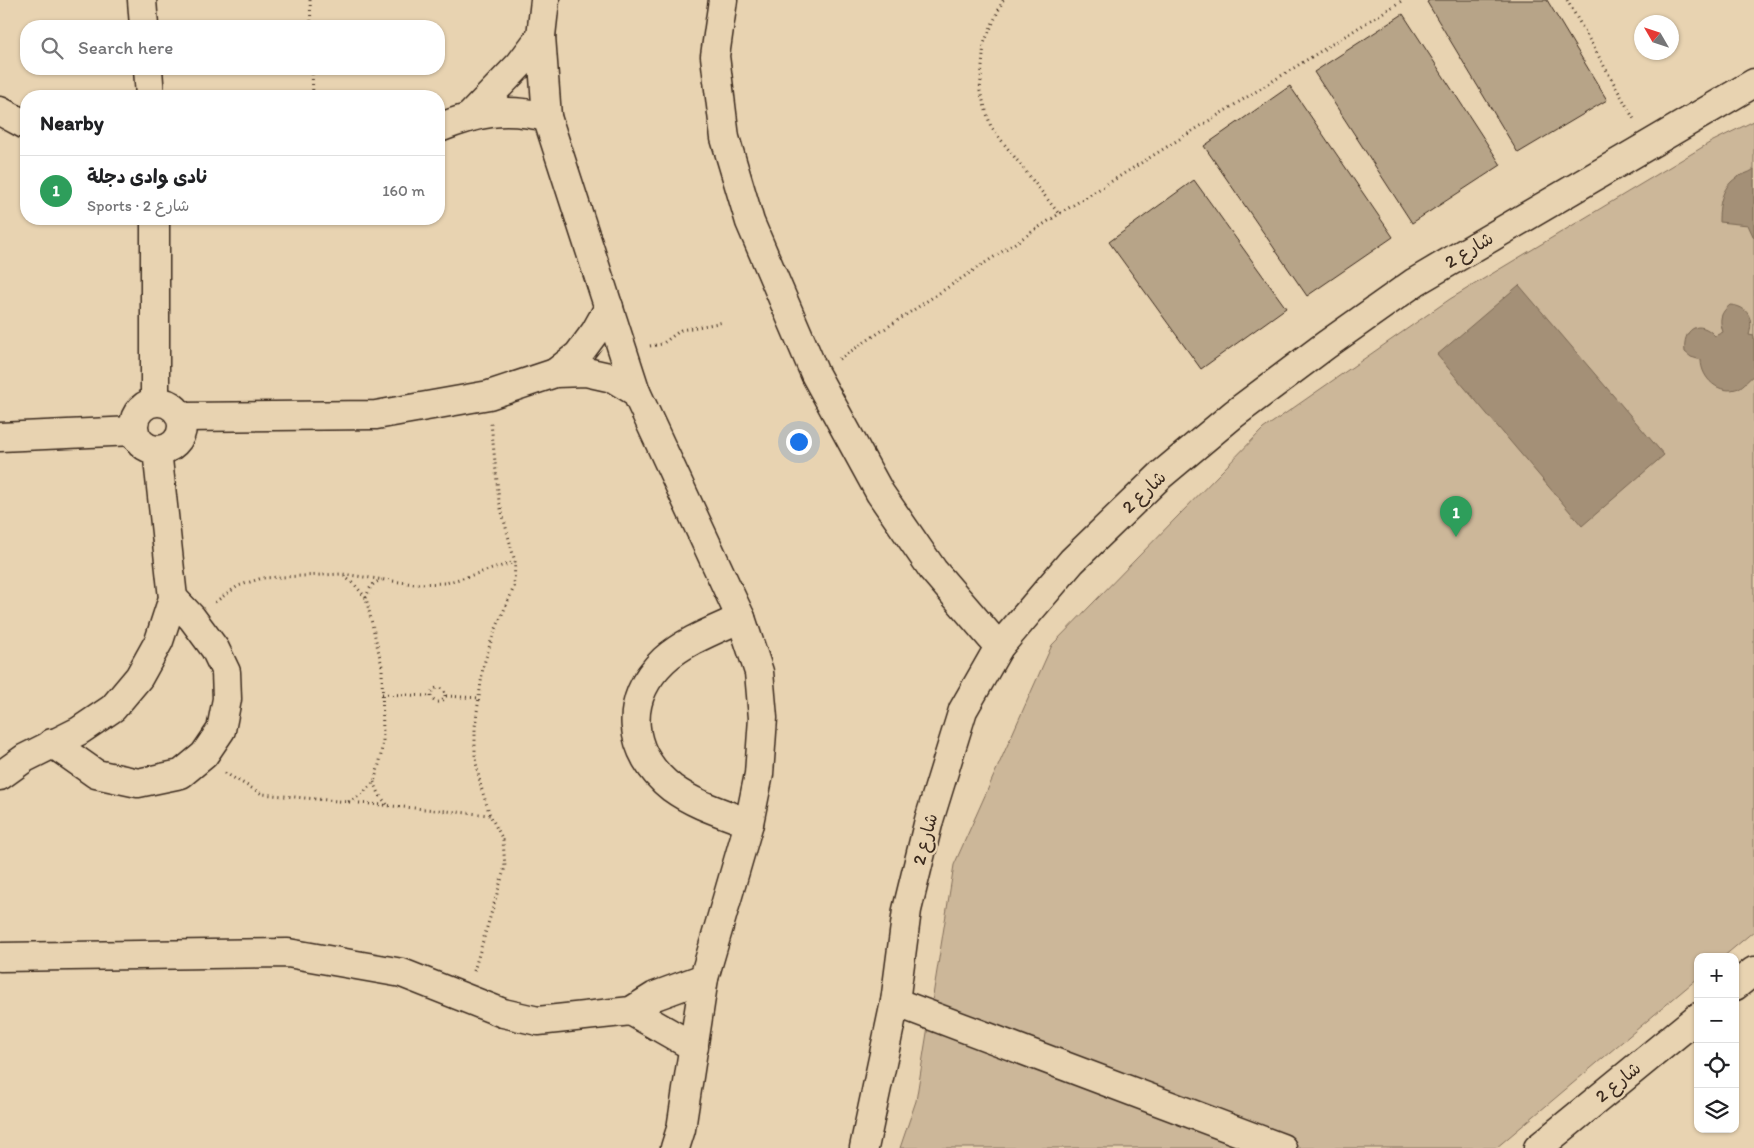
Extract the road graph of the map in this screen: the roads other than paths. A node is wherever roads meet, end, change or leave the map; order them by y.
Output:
1 (142, 0) edge
2 (545, 0) edge
3 (723, 0) edge
4 (144, 20) edge
5 (542, 36) junction
6 (148, 75) edge
7 (1754, 83) edge
8 (150, 90) edge
9 (0, 111) edge
10 (470, 116) junction
11 (547, 117) junction
12 (20, 123) edge
13 (445, 126) edge
14 (155, 225) edge
15 (609, 307) junction
16 (555, 373) junction
17 (636, 392) junction
18 (155, 401) junction
19 (181, 417) junction
20 (134, 432) junction
21 (0, 437) edge
22 (157, 450) junction
23 (173, 598) junction
24 (741, 618) junction
25 (998, 647) junction
26 (52, 743) junction
27 (0, 776) edge
28 (749, 823) junction
29 (0, 957) edge
30 (1754, 970) edge
31 (704, 978) junction
32 (1739, 983) edge
33 (894, 1002) junction
34 (631, 1011) junction
35 (1694, 1020) edge
36 (694, 1047) junction
37 (675, 1148) edge
38 (864, 1148) edge
39 (1282, 1148) edge
40 (1538, 1148) edge

1 - 4 street
2 - 5 street
3 - 25 street
5 - 10 street
5 - 11 street
6 - 8 street
7 - 25 street, شارع 2
9 - 12 street
10 - 11 street
10 - 13 street
11 - 15 street
14 - 18 street
15 - 16 street
15 - 17 street
16 - 17 street
16 - 19 street
17 - 24 street
18 - 19 street
18 - 20 street
19 - 22 street
20 - 21 street
20 - 22 street
22 - 23 street
23 - 26 street
23 - 26 street
24 - 28 street
24 - 28 street
25 - 33 street, شارع 2
26 - 27 street
28 - 31 street
29 - 34 street
30 - 32 street
31 - 34 street
31 - 36 street
33 - 38 street, شارع 2
33 - 39 street
34 - 36 street
35 - 40 street, شارع 2
36 - 37 street

